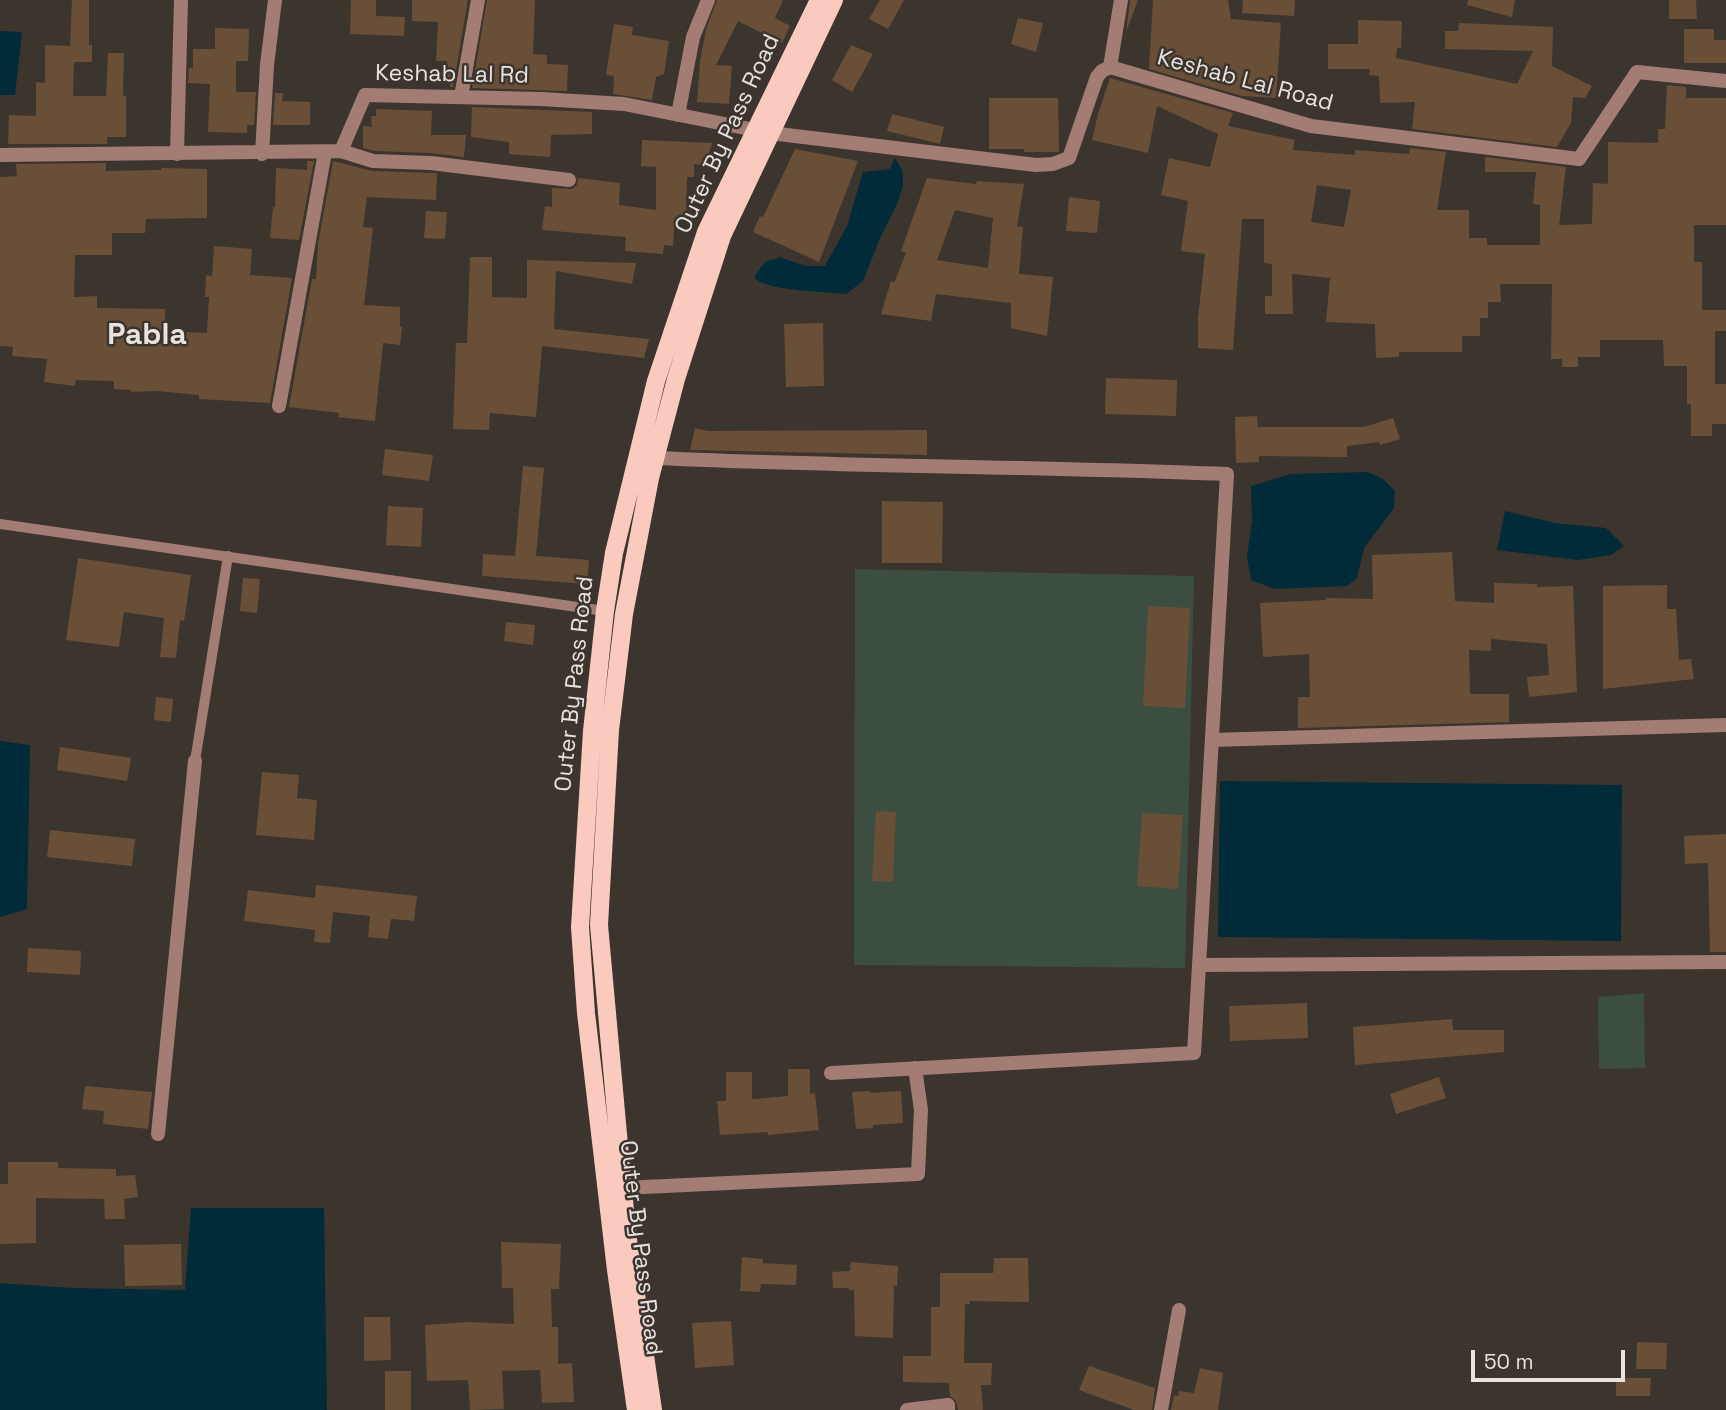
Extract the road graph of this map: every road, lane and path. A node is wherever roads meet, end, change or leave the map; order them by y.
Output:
1 (181, 0) edge
2 (275, 0) edge
3 (478, 0) edge
4 (708, 0) edge
5 (819, 0) edge
6 (834, 0) edge
7 (1121, 0) edge
8 (1110, 67) junction
9 (1726, 82) edge
10 (461, 97) junction
11 (678, 115) junction
12 (762, 132) junction
13 (341, 151) junction
14 (325, 152) junction
15 (177, 154) junction
16 (262, 154) junction
17 (0, 155) edge
18 (569, 180) dead end
19 (279, 405) dead end
20 (657, 458) junction
21 (0, 524) edge
22 (228, 556) junction
23 (605, 611) junction
24 (1726, 725) edge
25 (1212, 740) junction
26 (195, 761) joint
27 (1726, 962) edge
28 (1199, 965) junction
29 (915, 1068) junction
30 (831, 1073) dead end
31 (158, 1134) dead end
32 (623, 1188) junction
33 (1179, 1310) dead end
34 (636, 1410) edge
35 (653, 1410) edge
36 (907, 1410) edge
37 (948, 1410) edge
38 (1161, 1410) edge

1 - 15 street
2 - 16 street
3 - 10 street
4 - 11 street
5 - 12 main road, Outer By Pass Road
6 - 12 main road, Outer By Pass Road
7 - 8 street
8 - 9 street, Keshab Lal Road
8 - 12 street
10 - 11 street, Keshab Lal Rd
10 - 13 street, Keshab Lal Rd
11 - 12 street, Keshab Lal Rd
12 - 20 main road, Outer By Pass Road
12 - 23 main road, Outer By Pass Road
13 - 14 street
13 - 18 street
14 - 16 street
14 - 19 street
15 - 16 street
15 - 17 street
20 - 25 street
20 - 32 main road, Outer By Pass Road
21 - 22 lane
22 - 23 lane
22 - 26 lane
23 - 34 main road, Outer By Pass Road
24 - 25 street
25 - 28 street
26 - 31 street
27 - 28 street
28 - 29 street
29 - 30 street
29 - 32 street
32 - 35 main road, Outer By Pass Road
33 - 38 street
36 - 37 street

